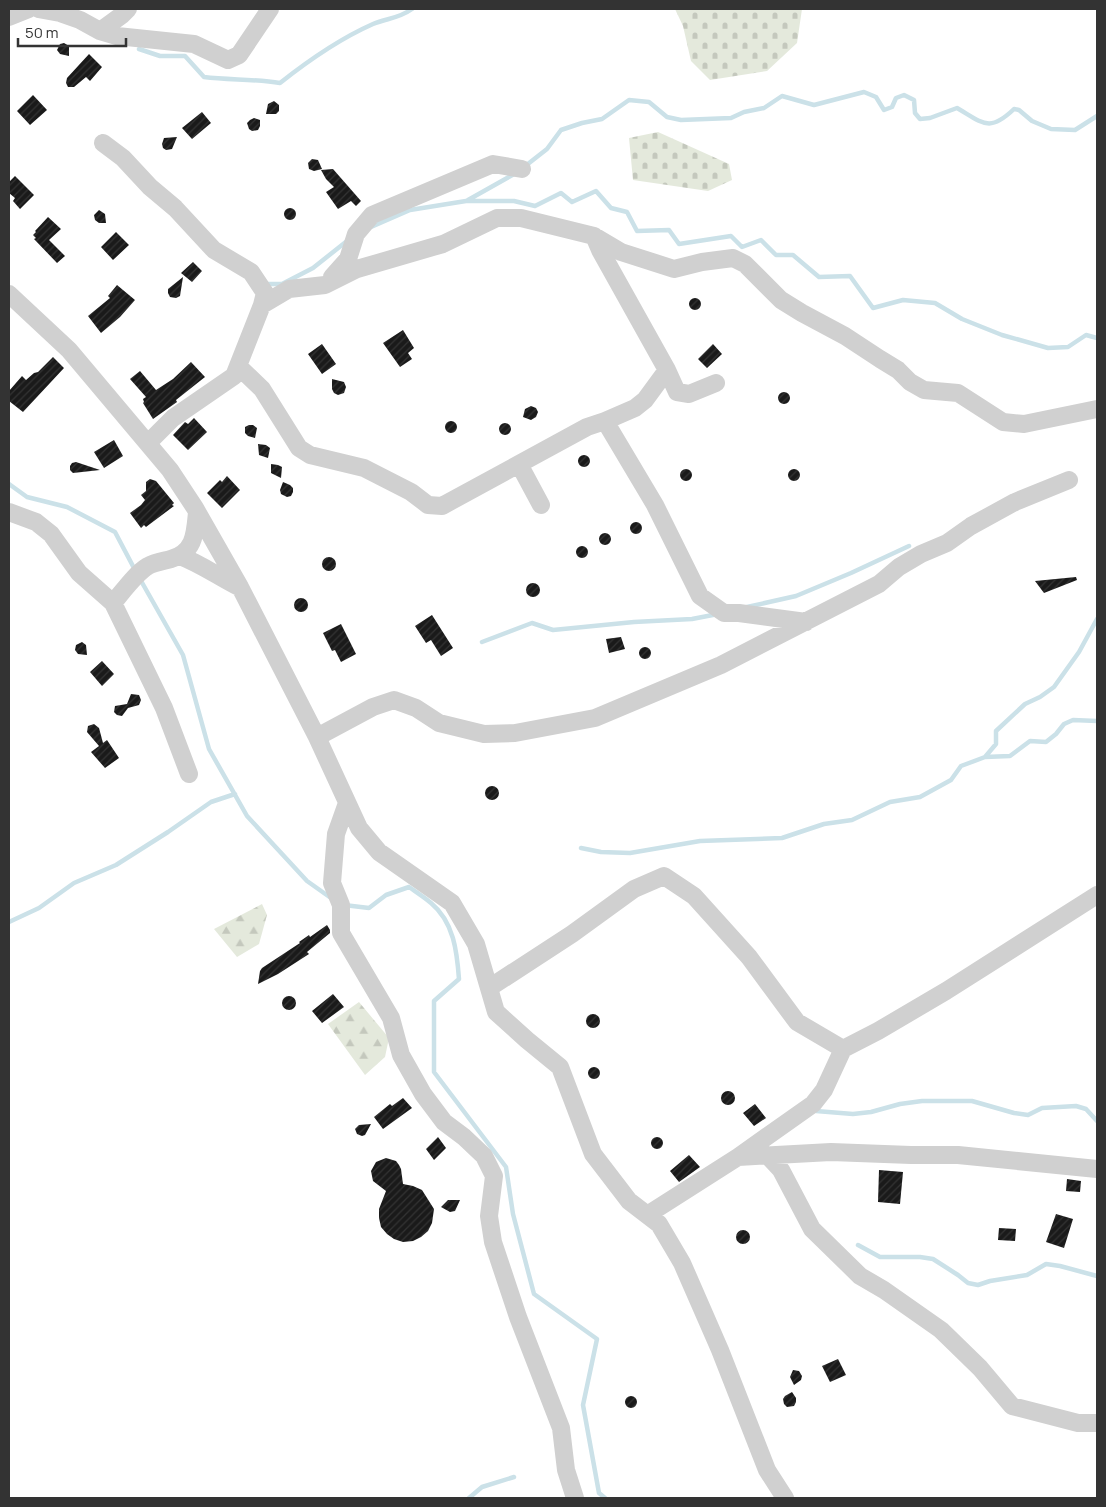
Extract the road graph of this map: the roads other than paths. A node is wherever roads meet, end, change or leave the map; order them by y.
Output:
1 (29, 9) edge
2 (38, 9) edge
3 (128, 9) edge
4 (270, 9) edge
5 (9, 17) edge
6 (100, 31) junction
7 (103, 143) dead end
8 (522, 169) dead end
9 (594, 236) junction
10 (325, 285) junction
11 (9, 294) edge
12 (262, 306) junction
13 (238, 366) junction
14 (667, 370) junction
15 (716, 383) dead end
16 (1097, 408) edge
17 (605, 421) junction
18 (148, 443) junction
19 (519, 464) junction
20 (1069, 480) dead end
21 (541, 505) dead end
22 (9, 512) edge
23 (197, 512) junction
24 (180, 556) junction
25 (240, 587) junction
26 (113, 602) junction
27 (806, 622) junction
28 (317, 737) junction
29 (189, 774) dead end
30 (347, 803) junction
31 (1097, 895) edge
32 (489, 988) junction
33 (843, 1049) junction
34 (768, 1156) junction
35 (738, 1157) junction
36 (1097, 1169) edge
37 (647, 1215) junction
38 (1097, 1423) edge
39 (575, 1498) edge
40 (785, 1498) edge

1 - 5 street
2 - 6 street
3 - 6 street
4 - 6 street
7 - 12 street
8 - 10 street
9 - 10 street
9 - 14 street
9 - 16 street
10 - 12 street
11 - 18 street
12 - 13 street
13 - 18 street
13 - 19 street
14 - 15 street
14 - 17 street
17 - 19 street
17 - 27 street
18 - 23 street
19 - 21 street
20 - 27 street
22 - 26 street
23 - 24 street
23 - 25 street
24 - 25 street
24 - 26 street
25 - 28 street
26 - 29 street
27 - 28 street
28 - 30 street
30 - 32 street
30 - 39 street
31 - 33 street
32 - 33 street
32 - 37 street
33 - 35 street
34 - 35 street
34 - 36 street
34 - 38 street
35 - 37 street
37 - 40 street

